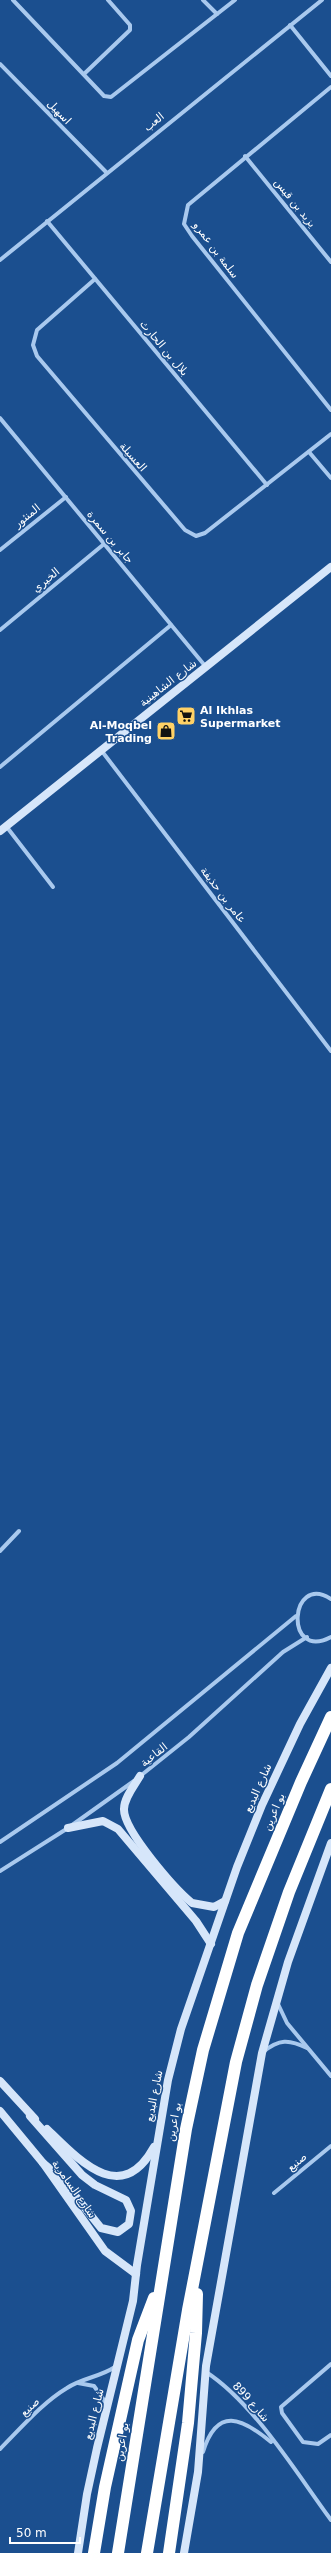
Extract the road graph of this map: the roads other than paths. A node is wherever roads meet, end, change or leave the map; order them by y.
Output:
1 (108, 0) edge
2 (202, 0) edge
3 (235, 0) edge
4 (322, 0) edge
5 (15, 1) edge
6 (217, 14) junction
7 (290, 25) junction
8 (0, 64) edge
9 (84, 74) junction
10 (331, 76) edge
11 (331, 87) edge
12 (245, 156) junction
13 (106, 172) junction
14 (47, 221) junction
15 (0, 260) edge
16 (331, 262) edge
17 (95, 279) junction
18 (331, 410) edge
19 (0, 418) edge
20 (331, 434) edge
21 (310, 452) junction
22 (331, 478) edge
23 (267, 485) junction
24 (66, 497) junction
25 (104, 544) junction
26 (0, 550) edge
27 (331, 567) edge
28 (172, 625) junction
29 (0, 630) edge
30 (206, 667) junction
31 (101, 750) junction
32 (0, 767) edge
33 (3, 829) edge
34 (53, 887) dead end
35 (331, 1050) edge
36 (19, 1531) dead end
37 (0, 1551) edge
38 (331, 1593) edge
39 (326, 1596) junction
40 (331, 1600) edge
41 (296, 1616) junction
42 (331, 1637) edge
43 (307, 1638) junction
44 (331, 1668) edge
45 (331, 1716) edge
46 (140, 1776) junction
47 (331, 1789) edge
48 (68, 1828) junction
49 (0, 1842) edge
50 (331, 1843) edge
51 (0, 1871) edge
52 (225, 1901) junction
53 (211, 1944) junction
54 (277, 2001) junction
55 (309, 2049) junction
56 (262, 2053) junction
57 (0, 2075) edge
58 (331, 2076) edge
59 (2, 2084) edge
60 (0, 2110) edge
61 (30, 2116) junction
62 (157, 2141) junction
63 (331, 2146) edge
64 (43, 2163) junction
65 (274, 2193) dead end
66 (136, 2274) junction
67 (194, 2278) junction
68 (160, 2286) junction
69 (331, 2364) edge
70 (117, 2366) junction
71 (206, 2372) junction
72 (76, 2383) junction
73 (108, 2406) junction
74 (331, 2435) edge
75 (277, 2448) junction
76 (0, 2449) edge
77 (199, 2462) junction
78 (331, 2520) edge
79 (78, 2553) edge
80 (94, 2553) edge
81 (118, 2553) edge
82 (148, 2553) edge
83 (169, 2553) edge
84 (184, 2553) edge

1 - 9 street
2 - 6 street
3 - 6 street
4 - 7 street, العب
5 - 9 street
6 - 9 street
7 - 10 street
7 - 13 street, العب
8 - 13 street, اسهيل
11 - 12 street, سلمة بن عمرو
12 - 16 street, يزيد بن قيس
12 - 18 street, سلمة بن عمرو
13 - 14 street, العب
14 - 15 street, العب
14 - 17 street, بلال بن الحارث
17 - 23 street, بلال بن الحارث
17 - 23 street, العسيلة
19 - 24 street, جابر بن سمرة
20 - 21 street, العسيلة
21 - 22 street
21 - 23 street, العسيلة
24 - 25 street, جابر بن سمرة
24 - 26 street, المنثور
25 - 28 street, جابر بن سمرة
25 - 29 street, الخيري
27 - 30 main road, شارع الشاهينية
28 - 30 street, جابر بن سمرة
28 - 32 street
30 - 31 main road, شارع الشاهينية
31 - 33 main road, شارع الشاهينية
31 - 35 street, عامر بن حذيفة
33 - 34 street
36 - 37 street
38 - 39 street
39 - 40 street
39 - 41 street
41 - 43 street
41 - 49 street, القاعية
42 - 43 street
43 - 46 street, القاعية
44 - 52 main road, شارع البديع
45 - 68 highway, بو اعرين
46 - 48 street, القاعية
46 - 52 main road
47 - 67 highway
48 - 51 street, القاعية
48 - 53 main road
50 - 54 main road
52 - 53 main road, شارع البديع
53 - 62 main road, شارع البديع
54 - 55 street
54 - 56 main road
55 - 56 street
55 - 58 street
56 - 71 main road
57 - 59 street, شارع السامرية
59 - 61 main road, شارع السامرية
60 - 64 main road, شارع السامرية
61 - 62 main road, شارع السامرية
61 - 64 main road
62 - 66 main road, شارع البديع
63 - 65 street, صنيع
64 - 66 main road, شارع السامرية
66 - 70 main road, شارع البديع
67 - 82 highway
67 - 83 highway
68 - 80 highway
68 - 81 highway, بو اعرين
69 - 74 street
70 - 72 street, صنيع
70 - 73 main road, شارع البديع
71 - 75 street, شارع 899
71 - 77 main road
72 - 73 street
72 - 76 street, صنيع
73 - 79 main road, شارع البديع
75 - 77 street, شارع 899
75 - 78 street, شارع 899
77 - 84 main road

